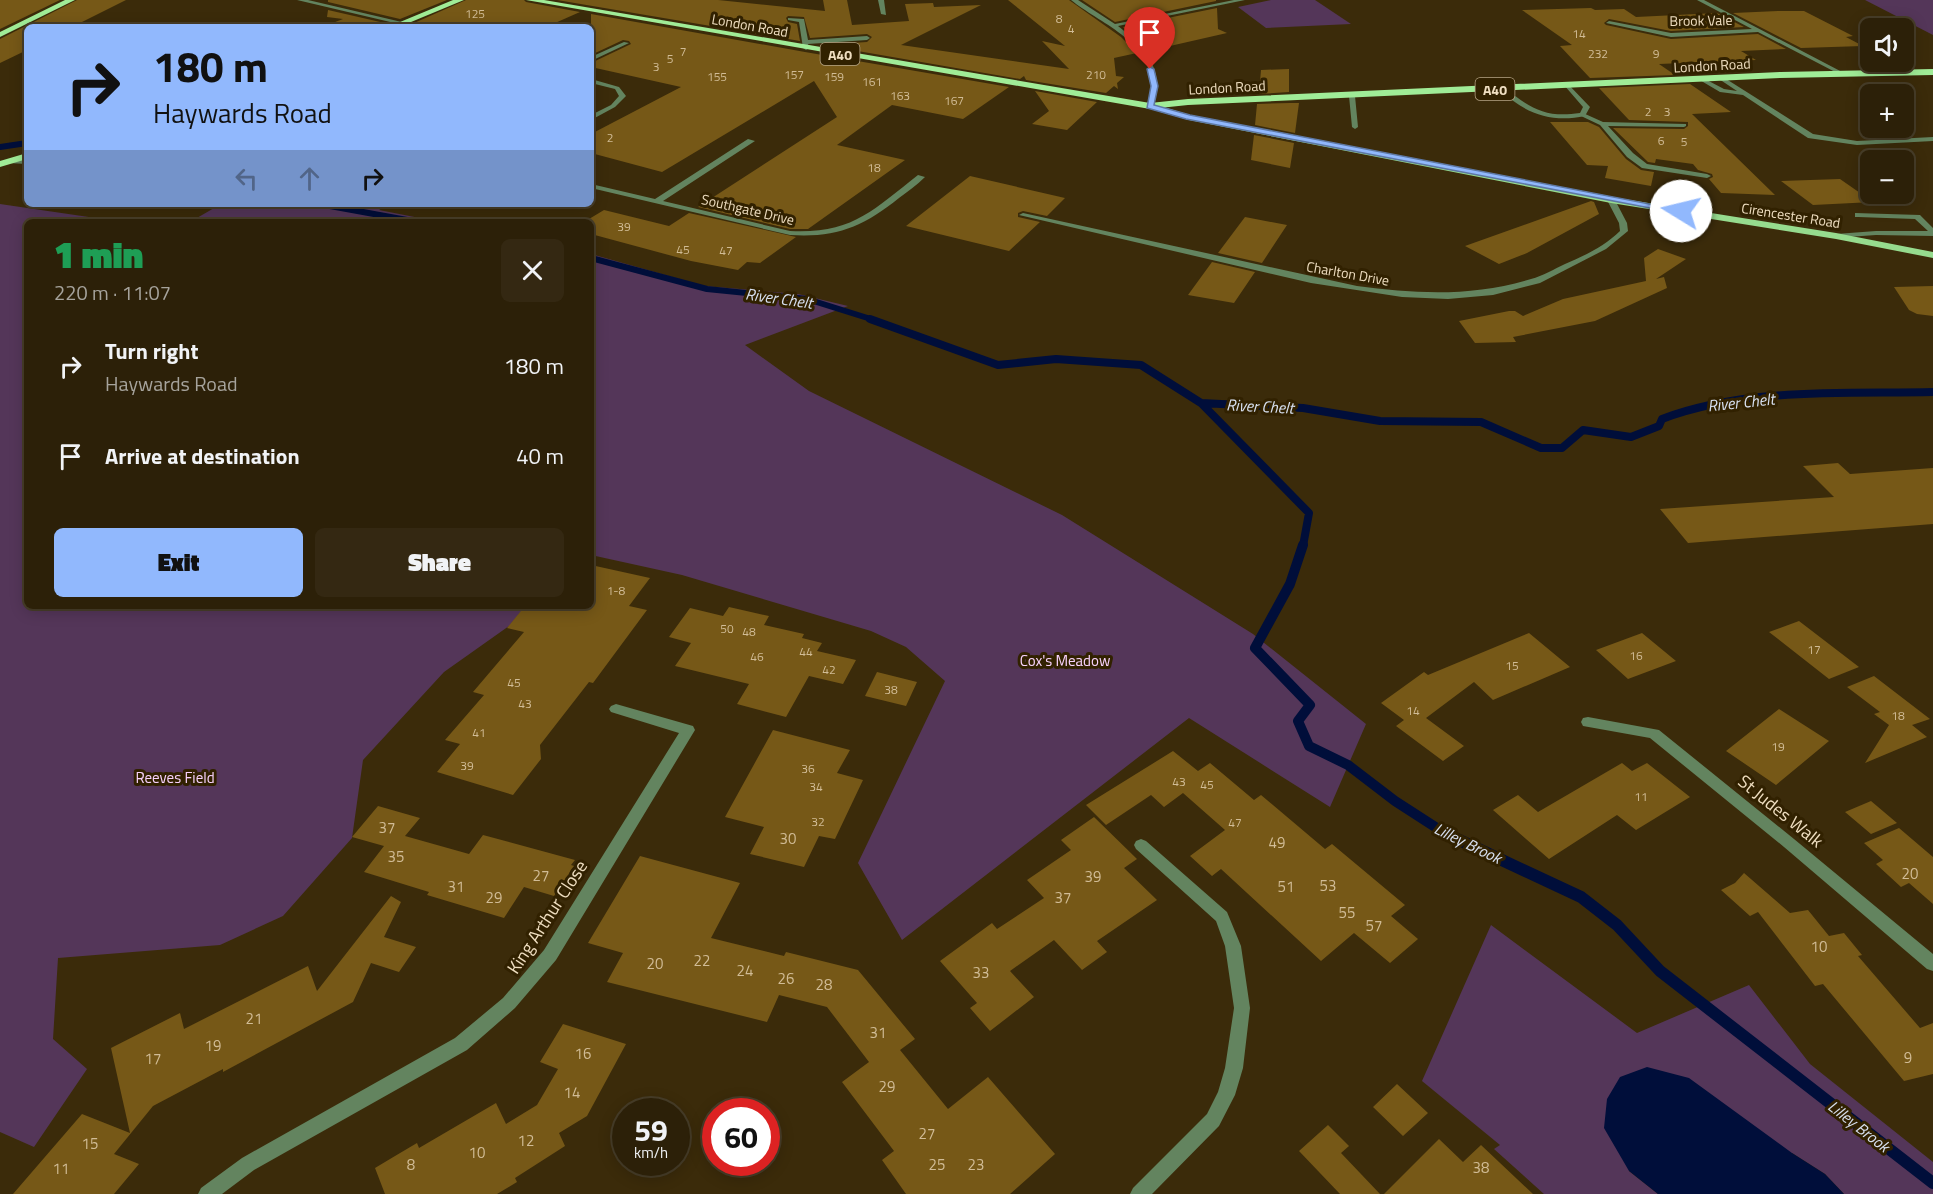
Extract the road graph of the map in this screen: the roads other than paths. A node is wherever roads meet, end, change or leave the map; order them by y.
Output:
1 (71, 0) edge
2 (300, 0) edge
3 (460, 0) edge
4 (530, 0) edge
5 (881, 0) edge
6 (1074, 0) edge
7 (1242, 0) edge
8 (1700, 0) edge
9 (884, 14) dead end
10 (790, 19) dead end
11 (403, 22) junction
12 (1609, 23) dead end
13 (399, 24) edge
14 (1112, 26) junction
15 (1758, 31) junction
16 (0, 35) edge
17 (867, 38) dead end
18 (626, 43) dead end
19 (805, 45) junction
20 (594, 58) edge
21 (1933, 72) edge
22 (1841, 73) junction
23 (1721, 78) junction
24 (1701, 79) junction
25 (594, 82) edge
26 (1567, 85) junction
27 (1503, 89) junction
28 (1748, 95) junction
29 (1352, 96) junction
30 (1150, 106) junction
31 (1583, 115) junction
32 (594, 116) edge
33 (1602, 124) junction
34 (1684, 125) dead end
35 (1355, 127) dead end
36 (1933, 139) edge
37 (751, 141) dead end
38 (24, 157) edge
39 (24, 162) edge
40 (5, 163) edge
41 (1707, 176) dead end
42 (921, 177) dead end
43 (594, 187) edge
44 (1611, 200) junction
45 (655, 202) junction
46 (1023, 215) dead end
47 (1858, 215) dead end
48 (1917, 217) junction
49 (1933, 217) edge
50 (1933, 233) edge
51 (1836, 236) junction
52 (1933, 255) edge
53 (616, 709) dead end
54 (1588, 722) dead end
55 (1141, 845) dead end
56 (1930, 956) edge
57 (207, 1194) edge
58 (1139, 1194) edge

1 - 16 highway
2 - 11 street
3 - 11 highway
4 - 19 highway, London Road / A40
5 - 9 street
6 - 14 street
7 - 14 street
8 - 15 street
10 - 19 street
11 - 13 highway
12 - 15 street, Brook Vale
14 - 30 street
15 - 22 street
17 - 19 street
18 - 20 street
19 - 30 highway, London Road / A40
21 - 22 highway, London Road / A40
22 - 23 highway, London Road / A40
23 - 24 highway, London Road / A40
23 - 28 street
24 - 26 highway, London Road / A40
24 - 28 street
25 - 32 street
26 - 27 highway, London Road / A40
26 - 31 street
27 - 29 highway, London Road / A40
27 - 31 street
28 - 36 street
29 - 30 highway, London Road / A40
29 - 35 street
30 - 44 main road, Cirencester Road
31 - 33 street
33 - 34 street
33 - 41 street
37 - 45 street
38 - 40 highway
39 - 40 street
42 - 45 street, Southgate Drive
43 - 45 street, Southgate Drive
44 - 46 street, Charlton Drive
44 - 51 main road, Cirencester Road
47 - 48 street
48 - 49 street
48 - 50 street
50 - 51 street
51 - 52 main road, Cirencester Road
53 - 57 street, King Arthur Close
54 - 56 street, St Judes Walk
55 - 58 street

